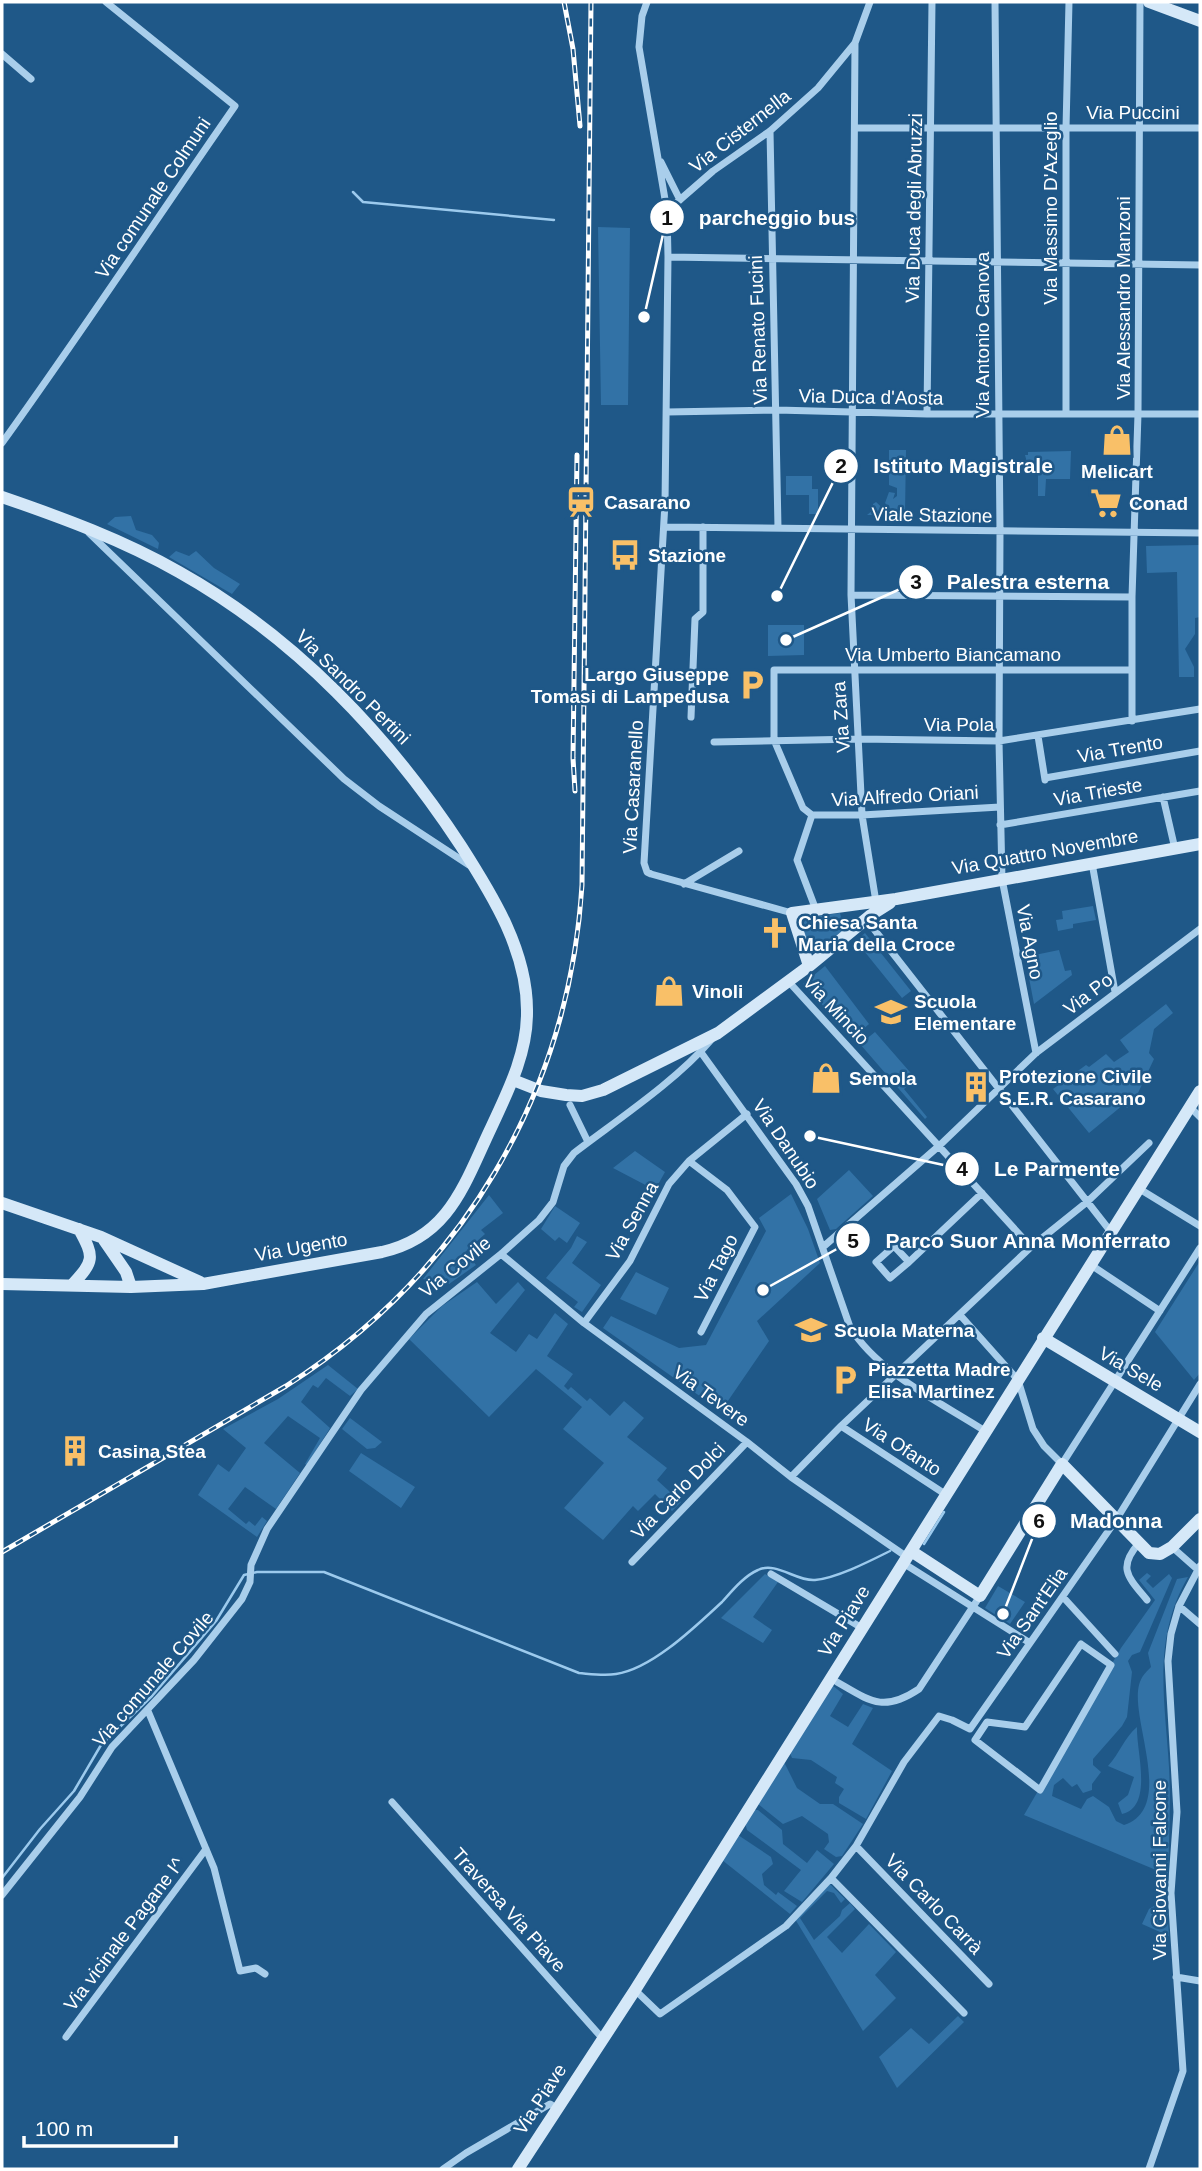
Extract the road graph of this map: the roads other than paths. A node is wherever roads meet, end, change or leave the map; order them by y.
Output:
1 (106, 2) edge
2 (647, 2) edge
3 (870, 2) edge
4 (932, 2) edge
5 (995, 2) edge
6 (1069, 2) edge
7 (1140, 2) edge
8 (1149, 2) edge
9 (1200, 21) edge
10 (855, 43) junction
11 (2, 54) edge
12 (31, 79) dead end
13 (856, 128) junction
14 (932, 128) junction
15 (996, 128) junction
16 (1066, 128) junction
17 (1139, 128) junction
18 (1200, 128) edge
19 (770, 131) junction
20 (657, 155) junction
21 (680, 200) junction
22 (667, 211) junction
23 (668, 257) junction
24 (772, 259) junction
25 (854, 260) junction
26 (929, 260) junction
27 (998, 261) junction
28 (1065, 262) junction
29 (1139, 265) junction
30 (1200, 265) edge
31 (777, 410) junction
32 (667, 412) junction
33 (853, 414) junction
34 (927, 414) junction
35 (998, 414) junction
36 (1066, 414) junction
37 (1138, 414) junction
38 (1200, 414) edge
39 (2, 443) edge
40 (2, 497) edge
41 (78, 524) junction
42 (664, 527) junction
43 (703, 527) junction
44 (778, 528) junction
45 (852, 529) junction
46 (1000, 531) junction
47 (1135, 533) junction
48 (1200, 533) edge
49 (851, 595) junction
50 (1132, 597) junction
51 (999, 598) junction
52 (999, 668) junction
53 (1132, 670) junction
54 (854, 671) junction
55 (1200, 709) edge
56 (691, 717) dead end
57 (1132, 720) junction
58 (1038, 736) junction
59 (859, 738) junction
60 (774, 740) junction
61 (999, 741) junction
62 (714, 742) dead end
63 (1200, 751) edge
64 (1200, 791) edge
65 (1163, 797) junction
66 (1000, 807) junction
67 (812, 815) junction
68 (862, 815) junction
69 (1000, 825) junction
70 (1200, 844) edge
71 (1175, 849) junction
72 (739, 851) dead end
73 (1092, 862) junction
74 (475, 868) junction
75 (1002, 879) junction
76 (684, 884) junction
77 (896, 899) junction
78 (876, 902) junction
79 (845, 906) junction
80 (816, 910) junction
81 (792, 913) junction
82 (866, 919) junction
83 (1200, 929) edge
84 (852, 930) junction
85 (809, 965) junction
86 (788, 981) junction
87 (1115, 992) junction
88 (698, 1048) junction
89 (1036, 1054) junction
90 (513, 1080) junction
91 (999, 1088) junction
92 (1200, 1091) edge
93 (570, 1105) dead end
94 (1190, 1107) junction
95 (747, 1114) junction
96 (1200, 1117) edge
97 (589, 1142) junction
98 (1149, 1143) dead end
99 (940, 1145) junction
100 (689, 1161) junction
101 (1138, 1188) junction
102 (982, 1193) junction
103 (1087, 1202) junction
104 (2, 1203) edge
105 (1200, 1226) edge
106 (79, 1229) junction
107 (1111, 1232) junction
108 (101, 1237) junction
109 (823, 1247) junction
110 (1031, 1247) junction
111 (1200, 1248) edge
112 (501, 1254) junction
113 (909, 1262) junction
114 (1091, 1265) junction
115 (2, 1284) edge
116 (203, 1284) junction
117 (72, 1285) junction
118 (131, 1287) junction
119 (1160, 1311) junction
120 (960, 1315) junction
121 (584, 1323) junction
122 (701, 1332) dead end
123 (1043, 1338) junction
124 (897, 1375) junction
125 (1018, 1380) junction
126 (1115, 1382) junction
127 (1200, 1384) edge
128 (1179, 1419) junction
129 (841, 1426) junction
130 (985, 1431) junction
131 (1200, 1432) edge
132 (747, 1442) junction
133 (1062, 1464) junction
134 (791, 1477) junction
135 (945, 1494) junction
136 (1200, 1519) edge
137 (1116, 1520) junction
138 (1139, 1543) junction
139 (1166, 1550) junction
140 (907, 1557) junction
141 (632, 1562) dead end
142 (1199, 1568) edge
143 (771, 1574) dead end
144 (250, 1582) joint
145 (1063, 1597) junction
146 (1147, 1600) dead end
147 (976, 1601) junction
148 (1180, 1606) junction
149 (1200, 1624) edge
150 (862, 1628) junction
151 (1030, 1643) junction
152 (1082, 1644) joint
153 (1115, 1654) dead end
154 (836, 1682) dead end
155 (148, 1711) junction
156 (392, 1802) dead end
157 (856, 1846) junction
158 (206, 1849) junction
159 (831, 1878) junction
160 (2, 1895) edge
161 (265, 1974) dead end
162 (1175, 1977) junction
163 (1200, 1981) edge
164 (989, 1984) dead end
165 (635, 1990) junction
166 (964, 2013) dead end
167 (66, 2037) dead end
168 (603, 2039) junction
169 (556, 2108) junction
170 (443, 2169) edge
171 (518, 2169) edge
172 (1149, 2169) edge

1 - 39 street, Via comunale Colmuni
2 - 20 street
3 - 10 street, Via Cisternella
4 - 14 street, Via Duca degli Abruzzi
5 - 15 street, Via Antonio Canova
6 - 16 street, Via Massimo D'Azeglio
7 - 17 street, Via Alessandro Manzoni
8 - 9 street
10 - 13 street, Via Zara
10 - 19 street, Via Cisternella
11 - 12 street
13 - 14 street, Via Puccini
13 - 25 street, Via Zara
14 - 15 street, Via Puccini
14 - 26 street, Via Duca degli Abruzzi
15 - 16 street, Via Puccini
15 - 27 street, Via Antonio Canova
16 - 17 street, Via Puccini
16 - 28 street, Via Massimo D'Azeglio
17 - 18 street, Via Puccini
17 - 29 street, Via Alessandro Manzoni
19 - 21 street, Via Cisternella
19 - 24 street, Via Renato Fucini
20 - 21 street
20 - 22 street
21 - 22 street, Via Cisternella
22 - 23 street
23 - 24 street
23 - 32 street
24 - 25 street
24 - 31 street, Via Renato Fucini
25 - 26 street
25 - 33 street, Via Zara
26 - 27 street
26 - 34 street, Via Duca degli Abruzzi
27 - 28 street
27 - 35 street, Via Antonio Canova
28 - 29 street
28 - 36 street, Via Massimo D'Azeglio
29 - 30 street
29 - 37 street, Via Alessandro Manzoni
31 - 32 street, Via Duca d'Aosta
31 - 33 street, Via Duca d'Aosta
31 - 44 street, Via Renato Fucini
32 - 42 street
33 - 34 street, Via Duca d'Aosta
33 - 45 street, Via Zara
34 - 35 street, Via Duca d'Aosta
35 - 36 street, Via Duca d'Aosta
35 - 46 street, Via Antonio Canova
36 - 37 street, Via Duca d'Aosta
37 - 38 street, Via Duca d'Aosta
37 - 47 street, Via Alessandro Manzoni
40 - 41 street, Via Sandro Pertini
41 - 74 street
41 - 74 street, Via Sandro Pertini
42 - 43 street, Viale Stazione
42 - 76 street, Via Casaranello
43 - 44 street, Viale Stazione
43 - 56 street
44 - 45 street, Viale Stazione
45 - 46 street, Viale Stazione
45 - 49 street, Via Zara
46 - 47 street, Viale Stazione
46 - 51 street, Via Antonio Canova
47 - 48 street, Viale Stazione
47 - 50 street, Via Alessandro Manzoni
49 - 51 street
49 - 54 street, Via Zara
50 - 51 street
50 - 53 street, Via Alessandro Manzoni
51 - 52 street, Via Antonio Canova
52 - 53 street, Via Umberto Biancamano
52 - 54 street, Via Umberto Biancamano
52 - 61 street, Via Antonio Canova
53 - 57 street, Via Alessandro Manzoni
54 - 59 street, Via Zara
54 - 60 street, Via Umberto Biancamano
55 - 57 street, Via Pola
57 - 58 street, Via Pola
58 - 61 street, Via Pola
58 - 63 street, Via Trento
59 - 60 street, Via Pola
59 - 61 street, Via Pola
59 - 68 street, Via Zara
60 - 62 street, Via Pola
60 - 67 street
61 - 66 street, Via Antonio Canova
64 - 65 street, Via Trieste
65 - 69 street, Via Trieste
65 - 71 street
66 - 68 street, Via Alfredo Oriani
66 - 69 street, Via Antonio Canova
67 - 68 street, Via Alfredo Oriani
67 - 80 street
68 - 78 street, Via Zara
69 - 75 street, Via Antonio Canova
70 - 71 street, Via Quattro Novembre
71 - 73 street, Via Quattro Novembre
72 - 76 street
73 - 75 street, Via Quattro Novembre
73 - 87 street
74 - 90 street, Via Sandro Pertini
75 - 77 street, Via Quattro Novembre
75 - 89 street, Via Agno
76 - 81 street, Via Casaranello
77 - 78 street, Via Quattro Novembre
77 - 82 street, Via Quattro Novembre
78 - 79 street, Via Quattro Novembre
79 - 80 street, Via Quattro Novembre
79 - 84 street
80 - 81 street, Via Quattro Novembre
81 - 85 street
82 - 84 street, Via Quattro Novembre
82 - 91 street
83 - 87 street, Via Po
84 - 85 street, Via Covile
85 - 86 street, Via Covile
86 - 88 street, Via Covile
86 - 99 street, Via Mincio
87 - 89 street, Via Po
88 - 90 street
88 - 95 street, Via Danubio
88 - 97 street, Via Covile
89 - 91 street, Via Po
90 - 116 street, Via Ugento
91 - 99 street, Via Po
91 - 103 street
92 - 94 street, Via Piave
93 - 97 street
94 - 96 street
94 - 101 street, Via Piave
95 - 100 street, Via Senna
95 - 109 street, Via Danubio
97 - 112 street, Via Covile
98 - 103 street
99 - 102 street, Via Mincio
99 - 109 street, Via Po
100 - 121 street, Via Senna
100 - 122 street, Via Tago
101 - 105 street
101 - 107 street, Via Piave
102 - 110 street, Via Mincio
102 - 113 street
103 - 107 street
103 - 110 street
104 - 106 street
106 - 108 street
106 - 117 street
107 - 114 street, Via Piave
108 - 116 street
108 - 118 street
109 - 124 street, Via Danubio
110 - 120 street
111 - 119 street
112 - 121 street, Via Tevere
112 - 144 street, Via Covile
113 - 113 street
114 - 119 street
114 - 123 street, Via Piave
115 - 117 street, Via Ugento
116 - 118 street, Via Ugento
117 - 118 street, Via Ugento
119 - 126 street
120 - 124 street
120 - 125 street
121 - 132 street, Via Tevere
123 - 125 street, Via Piave
123 - 126 street, Via Sele
124 - 129 street
124 - 130 street, Via Danubio
125 - 130 street, Via Piave
125 - 133 street
126 - 128 street, Via Sele
126 - 133 street
127 - 128 street, Via Sant'Elia
128 - 131 street, Via Sele
128 - 137 street, Via Sant'Elia
129 - 134 street
129 - 135 street, Via Ofanto
130 - 135 street, Via Piave
132 - 134 street, Via Tevere
132 - 141 street, Via Carlo Dolci
133 - 137 street
133 - 147 street
134 - 140 street, Via Tevere
135 - 140 street, Via Piave
136 - 139 street
137 - 138 street
137 - 145 street, Via Sant'Elia
138 - 139 street
138 - 146 street
139 - 142 street
140 - 147 street
140 - 150 street, Via Piave
142 - 148 street, Via Giovanni Falcone
143 - 150 street
144 - 155 street, Via comunale Covile
145 - 151 street, Via Sant'Elia
145 - 153 street
147 - 151 street
147 - 154 street
148 - 149 street
148 - 162 street, Via Giovanni Falcone
150 - 165 street, Via Piave
151 - 157 street, Via Sant'Elia
152 - 152 street
155 - 158 street
155 - 160 street, Via comunale Covile
156 - 168 street, Traversa Via Piave
157 - 159 street
157 - 164 street, Via Carlo Carrà
158 - 161 street
158 - 167 street, Via vicinale Pagane I^
159 - 165 street
159 - 166 street
162 - 163 street
162 - 172 street, Via Giovanni Falcone
165 - 168 street, Via Piave
168 - 169 street, Via Piave
169 - 170 street
169 - 171 street, Via Piave

